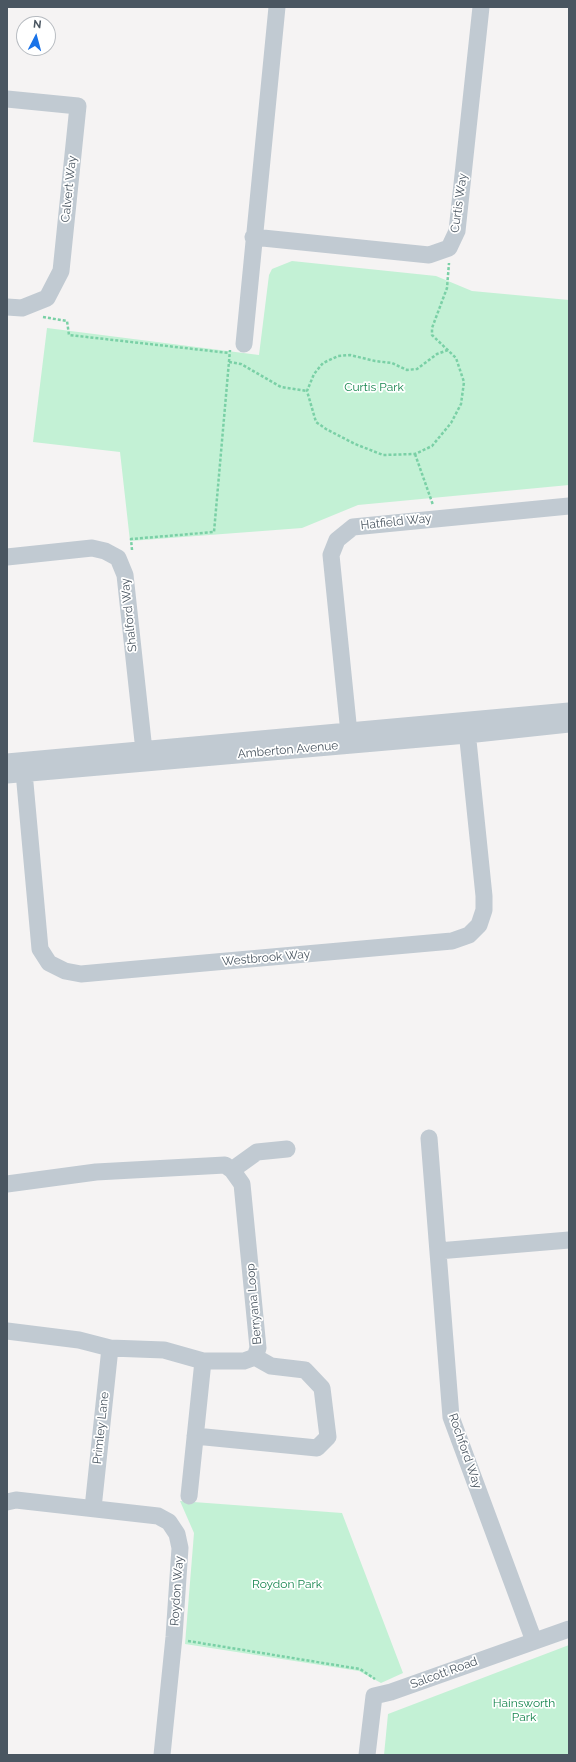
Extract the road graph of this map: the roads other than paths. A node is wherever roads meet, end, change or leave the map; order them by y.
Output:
1 (276, 7) edge
2 (482, 7) edge
3 (7, 99) edge
4 (253, 237) junction
5 (7, 307) edge
6 (237, 348) road end
7 (569, 506) edge
8 (7, 557) edge
9 (569, 711) edge
10 (569, 724) edge
11 (467, 728) junction
12 (349, 738) junction
13 (145, 756) junction
14 (18, 765) edge
15 (7, 775) edge
16 (429, 1138) dead end
17 (287, 1149) dead end
18 (232, 1170) junction
19 (7, 1186) edge
20 (569, 1240) edge
21 (438, 1251) junction
22 (7, 1331) edge
23 (110, 1348) junction
24 (255, 1357) junction
25 (203, 1361) junction
26 (195, 1436) junction
27 (189, 1496) dead end
28 (7, 1502) edge
29 (92, 1508) junction
30 (569, 1629) edge
31 (534, 1641) junction
32 (162, 1755) edge
33 (367, 1755) edge

1 - 4 street
2 - 4 street, Curtis Way
3 - 5 street, Calvert Way
4 - 6 street
7 - 12 street, Hatfield Way
8 - 13 street, Shalford Way
9 - 11 street, Amberton Avenue
10 - 11 street, Amberton Avenue
11 - 12 street, Amberton Avenue
11 - 14 street, Westbrook Way
12 - 13 street, Amberton Avenue
13 - 14 street, Amberton Avenue
14 - 15 street, Amberton Avenue
16 - 21 street, Rochford Way
17 - 18 street
18 - 19 street
18 - 24 street, Berryana Loop
20 - 21 street
21 - 31 street, Rochford Way
22 - 23 street, Berryana Loop
23 - 25 street, Berryana Loop
23 - 29 street, Primley Lane
24 - 25 street, Berryana Loop
24 - 26 street
25 - 26 street
26 - 27 street
28 - 29 street, Roydon Way
29 - 32 street, Roydon Way
30 - 31 street, Salcott Road
31 - 33 street, Salcott Road

